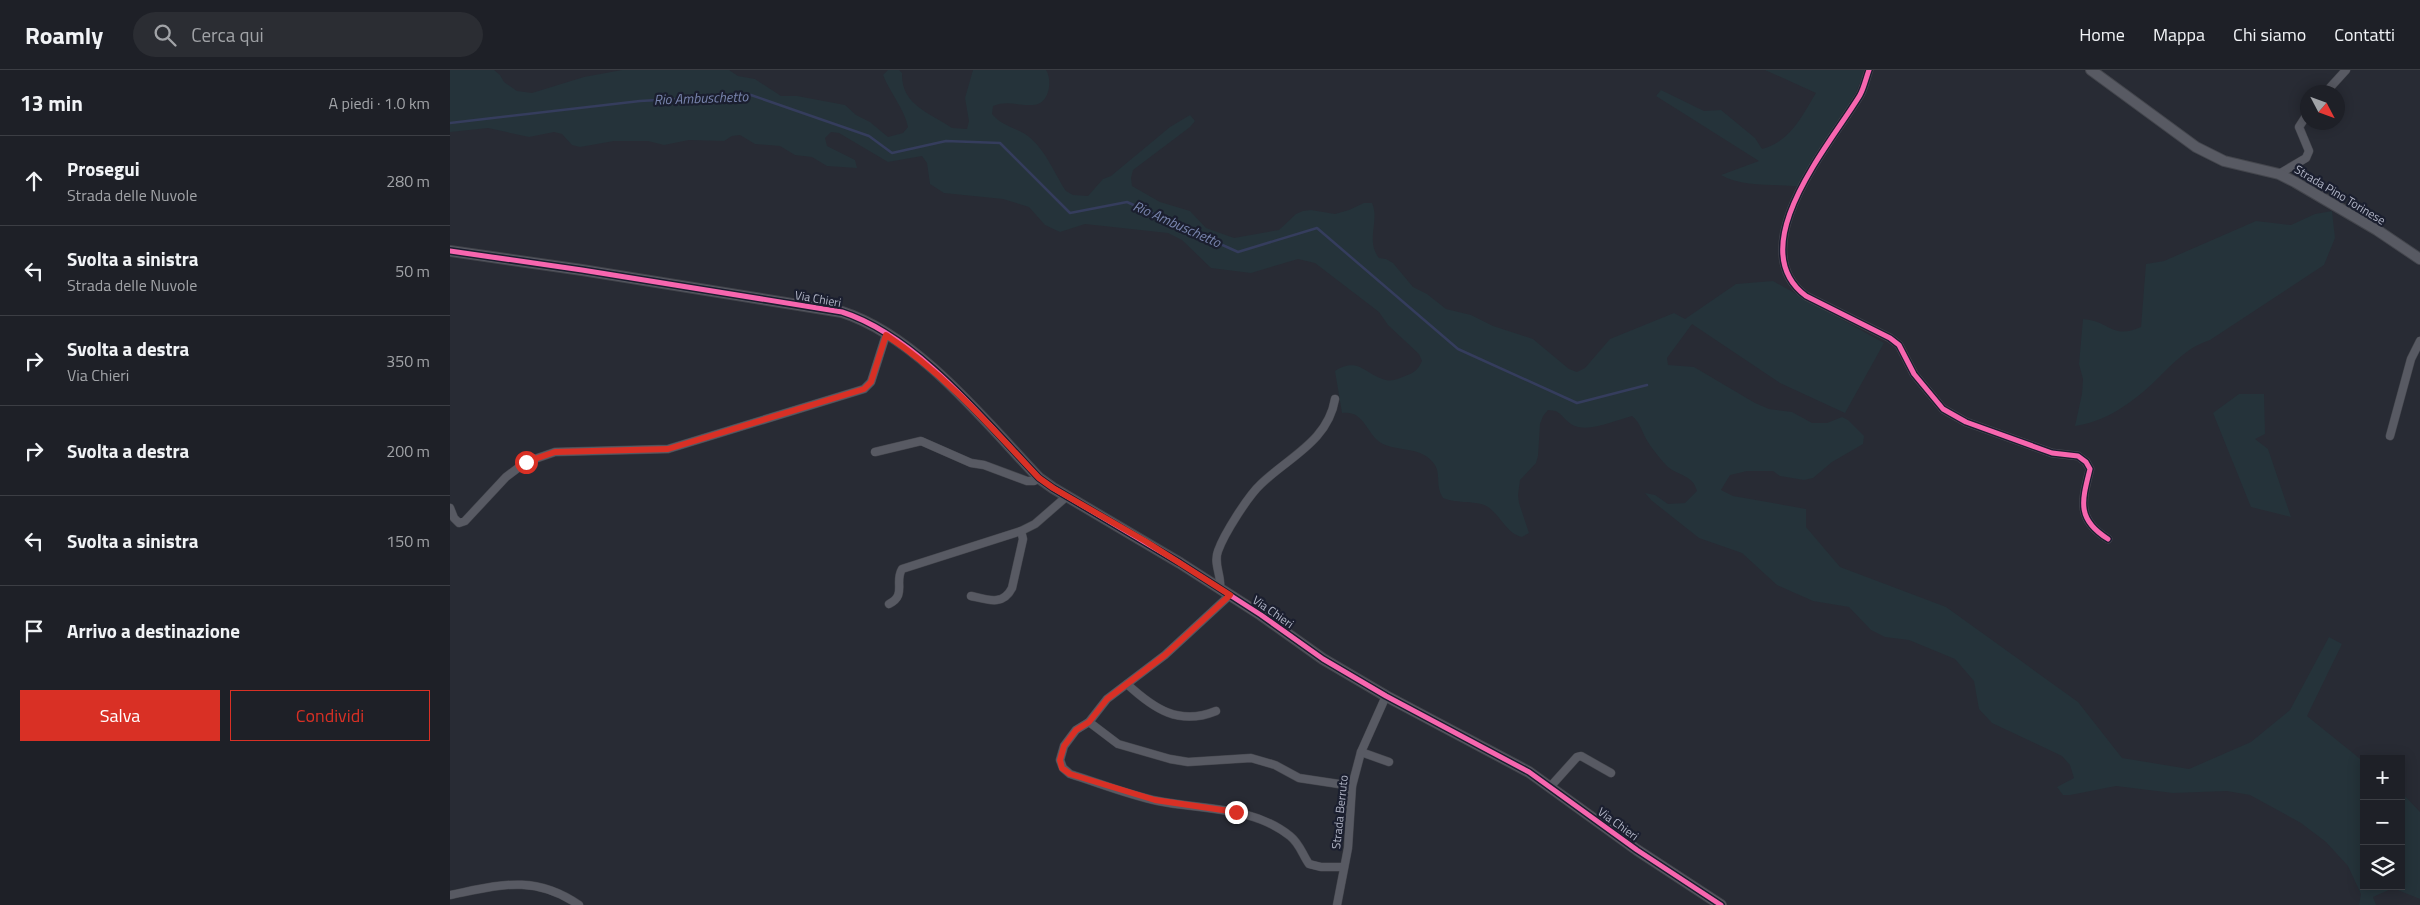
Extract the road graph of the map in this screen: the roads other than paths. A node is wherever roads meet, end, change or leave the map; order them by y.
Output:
1 (1869, 70) edge
2 (2091, 70) edge
3 (2346, 70) edge
4 (2332, 85) edge
5 (2300, 130) edge
6 (2279, 174) junction
7 (450, 251) edge
8 (2420, 260) edge
9 (886, 335) junction
10 (2420, 341) edge
11 (1335, 399) dead end
12 (2390, 436) dead end
13 (875, 452) dead end
14 (1039, 478) junction
15 (1066, 497) junction
16 (450, 508) edge
17 (1021, 531) junction
18 (2108, 540) dead end
19 (1220, 589) junction
20 (1230, 595) junction
21 (971, 596) dead end
22 (890, 604) dead end
23 (1127, 684) junction
24 (1386, 696) junction
25 (1216, 710) dead end
26 (1089, 722) junction
27 (1361, 752) junction
28 (1389, 762) dead end
29 (1611, 773) dead end
30 (1352, 786) junction
31 (1550, 787) junction
32 (1344, 867) junction
33 (450, 895) edge
34 (1717, 904) edge
35 (579, 905) edge
36 (1337, 905) edge

1 - 18 street
2 - 6 street, Strada Pino Torinese
3 - 4 street
5 - 6 street
6 - 8 street, Strada Pino Torinese
7 - 9 street, Via Chieri
9 - 14 street, Via Chieri
9 - 16 street
10 - 12 street
11 - 19 street
13 - 14 street
14 - 15 street, Via Chieri
15 - 17 street
15 - 19 street, Via Chieri
17 - 21 street
17 - 22 street
19 - 20 street, Via Chieri
20 - 23 street
20 - 24 street, Via Chieri
23 - 25 street
23 - 26 street
24 - 27 street, Strada Berruto
24 - 31 street, Via Chieri
26 - 30 street
26 - 32 street
27 - 28 street
27 - 30 street, Strada Berruto
29 - 31 street
30 - 32 street, Strada Berruto
31 - 34 street, Via Chieri
32 - 36 street, Strada Berruto
33 - 35 street

